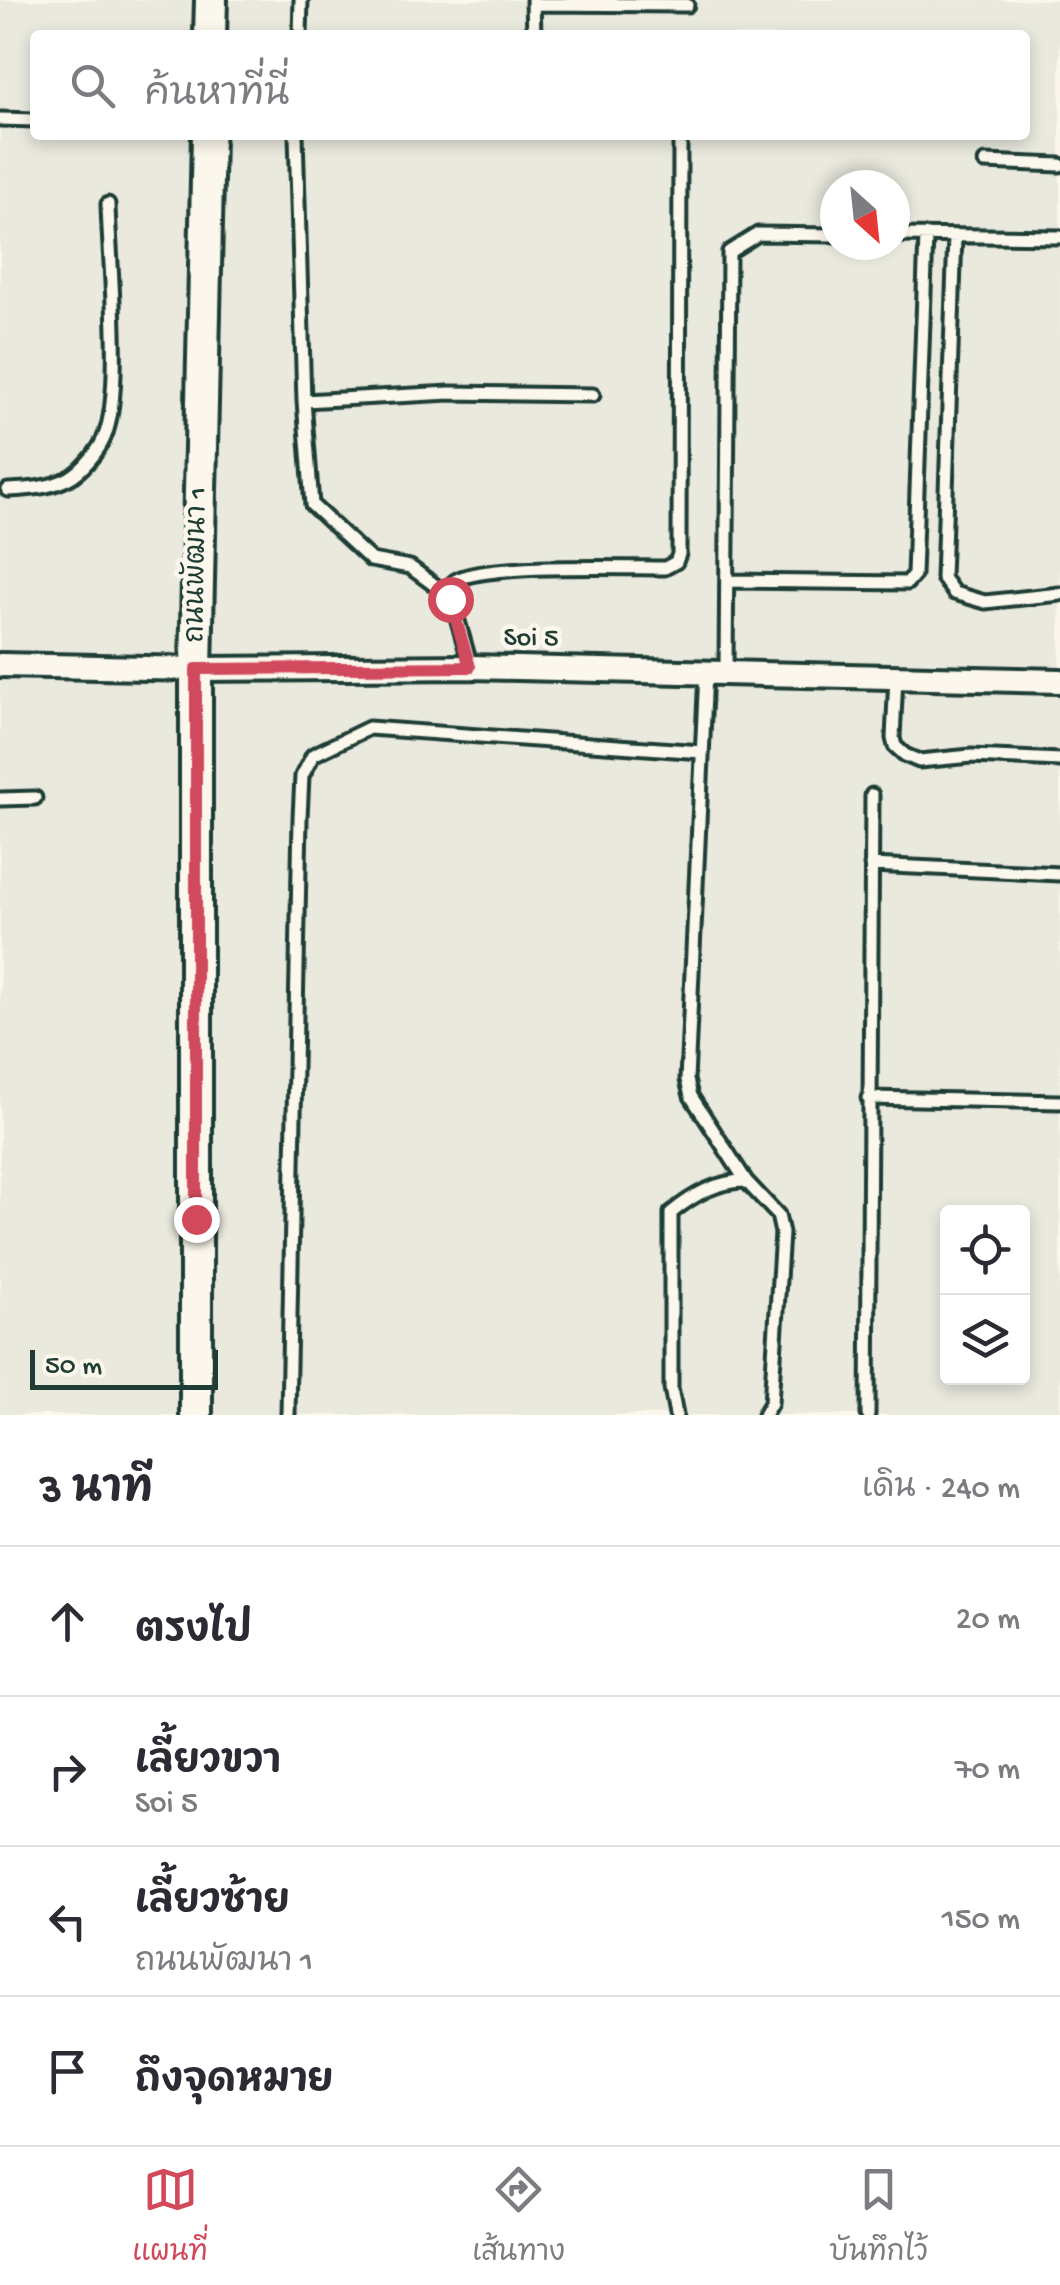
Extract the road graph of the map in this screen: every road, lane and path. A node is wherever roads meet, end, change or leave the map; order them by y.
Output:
1 (211, 0) edge
2 (301, 0) edge
3 (533, 2) edge
4 (687, 5) dead end
5 (210, 30) edge
6 (300, 30) edge
7 (534, 30) edge
8 (0, 119) edge
9 (30, 120) edge
10 (208, 140) edge
11 (296, 140) edge
12 (680, 140) edge
13 (985, 162) dead end
14 (1060, 165) edge
15 (108, 204) dead end
16 (820, 234) edge
17 (910, 235) edge
18 (926, 236) junction
19 (954, 236) junction
20 (1060, 237) edge
21 (593, 395) dead end
22 (304, 402) junction
23 (8, 490) dead end
24 (727, 581) junction
25 (444, 592) junction
26 (1060, 594) edge
27 (469, 661) junction
28 (0, 664) edge
29 (196, 669) junction
30 (716, 673) junction
31 (896, 677) junction
32 (1060, 681) edge
33 (702, 752) junction
34 (1060, 760) edge
35 (872, 795) dead end
36 (35, 798) dead end
37 (0, 799) edge
38 (872, 865) junction
39 (1060, 874) edge
40 (868, 1098) junction
41 (1060, 1102) edge
42 (746, 1181) junction
43 (196, 1415) edge
44 (288, 1415) edge
45 (676, 1415) edge
46 (764, 1415) edge
47 (868, 1415) edge

1 - 5 main road
2 - 6 lane
3 - 4 lane
3 - 7 lane
8 - 9 lane
10 - 29 main road, ถนนพัฒนา 1
11 - 22 lane
12 - 25 lane
13 - 14 lane
15 - 23 lane
16 - 24 lane
17 - 18 lane
18 - 19 lane
18 - 24 lane
19 - 20 lane
19 - 26 lane
21 - 22 lane
22 - 25 lane
24 - 30 lane
25 - 27 lane
27 - 29 street, Soi 5
27 - 30 street, Soi 5
28 - 29 street, Soi 5
29 - 43 main road, ถนนพัฒนา 1
30 - 31 street, Soi 5
30 - 33 lane
31 - 32 street, Soi 5
31 - 34 lane
33 - 42 lane
33 - 44 lane
35 - 38 lane
36 - 37 lane
38 - 39 lane
38 - 40 lane
40 - 41 lane
40 - 47 lane
42 - 45 lane
42 - 46 lane

